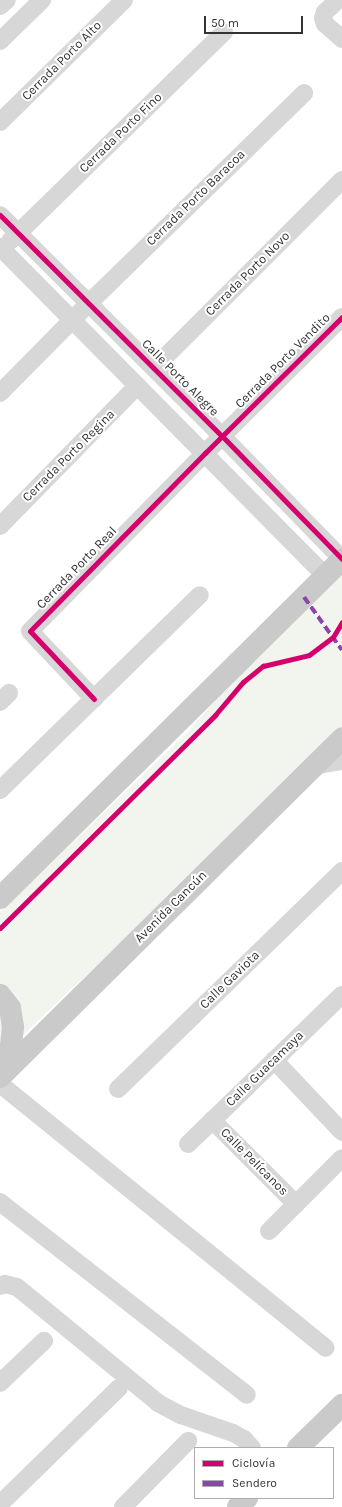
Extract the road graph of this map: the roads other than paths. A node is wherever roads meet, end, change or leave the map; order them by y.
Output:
1 (7, 0) edge
2 (42, 0) edge
3 (124, 0) edge
4 (338, 0) edge
5 (0, 6) edge
6 (224, 32) dead end
7 (342, 39) edge
8 (0, 41) edge
9 (304, 93) dead end
10 (0, 122) edge
11 (342, 180) edge
12 (0, 215) edge
13 (18, 233) junction
14 (1, 249) edge
15 (88, 304) junction
16 (342, 318) edge
17 (73, 320) junction
18 (154, 368) junction
19 (138, 386) junction
20 (0, 393) edge
21 (222, 436) junction
22 (205, 453) junction
23 (0, 526) edge
24 (342, 560) edge
25 (326, 576) junction
26 (200, 594) dead end
27 (94, 699) junction
28 (342, 738) edge
29 (342, 761) edge
30 (312, 766) junction
31 (0, 790) edge
32 (342, 871) edge
33 (0, 898) edge
34 (0, 995) edge
35 (341, 999) edge
36 (274, 1060) junction
37 (0, 1073) edge
38 (0, 1077) edge
39 (0, 1084) edge
40 (118, 1089) dead end
41 (212, 1120) junction
42 (342, 1132) edge
43 (188, 1144) dead end
44 (342, 1158) edge
45 (0, 1202) edge
46 (296, 1204) junction
47 (268, 1232) dead end
48 (0, 1286) edge
49 (44, 1341) dead end
50 (326, 1348) dead end
51 (0, 1383) edge
52 (119, 1388) dead end
53 (247, 1395) dead end
54 (342, 1405) edge
55 (188, 1441) dead end
56 (251, 1447) edge
57 (299, 1447) edge
58 (246, 1499) edge
59 (0, 1504) edge
60 (123, 1507) edge
61 (238, 1507) edge

1 - 5 street
2 - 8 street
3 - 10 street, Cerrada Porto Alto
4 - 7 street
6 - 13 street, Cerrada Porto Fino
9 - 15 street, Cerrada Porto Baracoa
11 - 18 street, Cerrada Porto Novo
12 - 13 street, Calle Porto Alegre
13 - 14 street, Cerrada Porto Fino
13 - 15 street, Calle Porto Alegre
14 - 17 street
15 - 17 street, Cerrada Porto Baracoa
15 - 18 street, Calle Porto Alegre
16 - 21 street, Cerrada Porto Vendito
17 - 19 street
17 - 20 street, Cerrada Porto Baracoa
18 - 21 street, Calle Porto Alegre
19 - 22 street
19 - 23 street, Cerrada Porto Regina
21 - 22 street, Cerrada Porto Vendito
21 - 24 street, Calle Porto Alegre
22 - 25 street
22 - 27 street, Cerrada Porto Real
24 - 25 main road
25 - 33 main road
26 - 27 street
27 - 31 street
28 - 30 main road, Avenida Cancún
29 - 30 street
30 - 38 main road, Avenida Cancún
32 - 40 street, Calle Gaviota
34 - 37 main road
35 - 36 street, Calle Guacamaya
36 - 41 street, Calle Guacamaya
36 - 42 street
39 - 50 street
41 - 43 street, Calle Guacamaya
41 - 46 street, Calle Pelícanos
44 - 46 street
45 - 53 street
46 - 47 street
48 - 56 street
49 - 51 street
52 - 59 street
54 - 57 main road
55 - 60 street
58 - 61 main road

